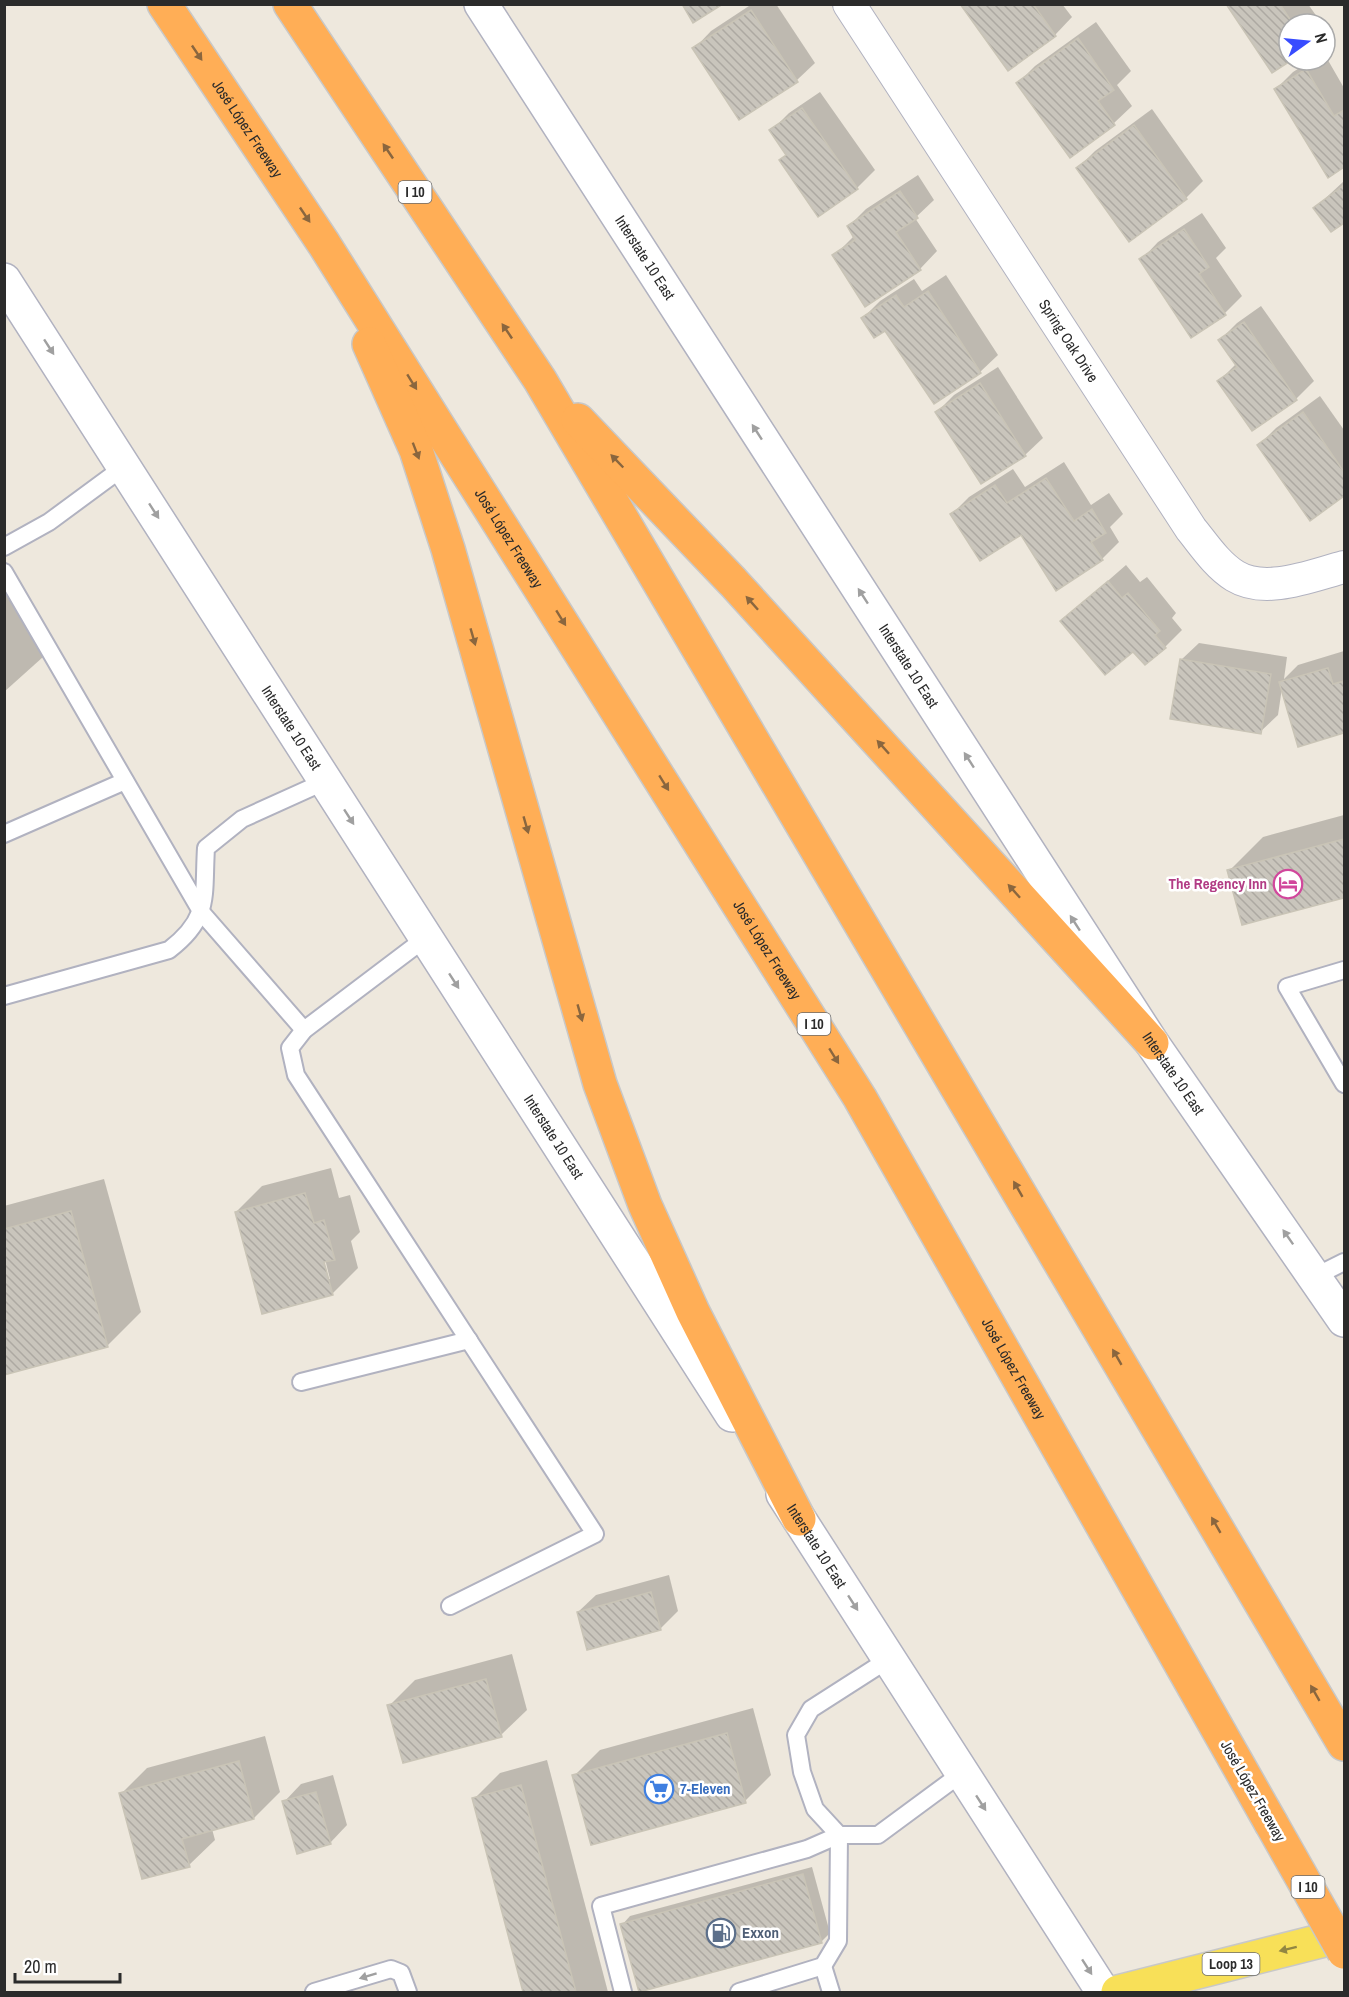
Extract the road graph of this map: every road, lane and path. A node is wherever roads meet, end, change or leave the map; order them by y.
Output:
1 (164, 4) edge
2 (290, 4) edge
3 (481, 4) edge
4 (849, 4) edge
5 (324, 244) junction
6 (4, 280) edge
7 (14, 310) edge
8 (540, 380) junction
9 (125, 466) junction
10 (4, 547) edge
11 (1344, 567) edge
12 (4, 572) edge
13 (125, 781) junction
14 (326, 782) junction
15 (4, 834) edge
16 (202, 913) junction
17 (427, 937) junction
18 (1344, 970) edge
19 (4, 996) edge
20 (304, 1030) junction
21 (1152, 1043) junction
22 (1344, 1084) edge
23 (1344, 1262) edge
24 (1316, 1276) junction
25 (1344, 1320) edge
26 (469, 1341) junction
27 (301, 1382) dead end
28 (799, 1519) junction
29 (450, 1606) dead end
30 (889, 1659) junction
31 (1344, 1744) edge
32 (962, 1773) junction
33 (839, 1835) junction
34 (1344, 1935) edge
35 (1344, 1952) edge
36 (823, 1966) junction
37 (314, 1992) edge
38 (408, 1992) edge
39 (623, 1992) edge
40 (739, 1992) edge
41 (831, 1992) edge
42 (1103, 1992) edge
43 (1118, 1992) edge

1 -> 5 highway, José López Freeway / I 10
8 -> 2 highway, I 10
21 -> 3 main road, Interstate 10 East
4 - 11 street, Spring Oak Drive
5 -> 28 highway
5 -> 35 highway, José López Freeway / I 10, bridge
6 - 7 main road, Interstate 10 East
7 -> 9 main road, Interstate 10 East
21 -> 8 highway
31 -> 8 highway, I 10
9 - 10 lane
9 -> 14 main road, Interstate 10 East
12 - 13 lane
13 - 15 lane
13 - 16 lane
14 - 16 lane
14 -> 17 main road, Interstate 10 East
16 - 19 lane
16 - 20 lane
17 - 20 lane
17 -> 28 main road, Interstate 10 East
18 - 22 lane
20 - 26 lane
24 -> 21 main road, Interstate 10 East
23 - 24 lane
24 - 25 main road, Interstate 10 East
26 - 27 lane
26 - 29 lane
28 -> 30 main road, Interstate 10 East
30 - 32 main road, Interstate 10 East
30 - 33 lane
32 - 33 lane
32 -> 42 main road, Interstate 10 East
33 - 36 lane
33 - 39 lane
34 -> 43 main road, Loop 13
36 - 40 lane
36 - 41 lane
38 -> 37 lane

